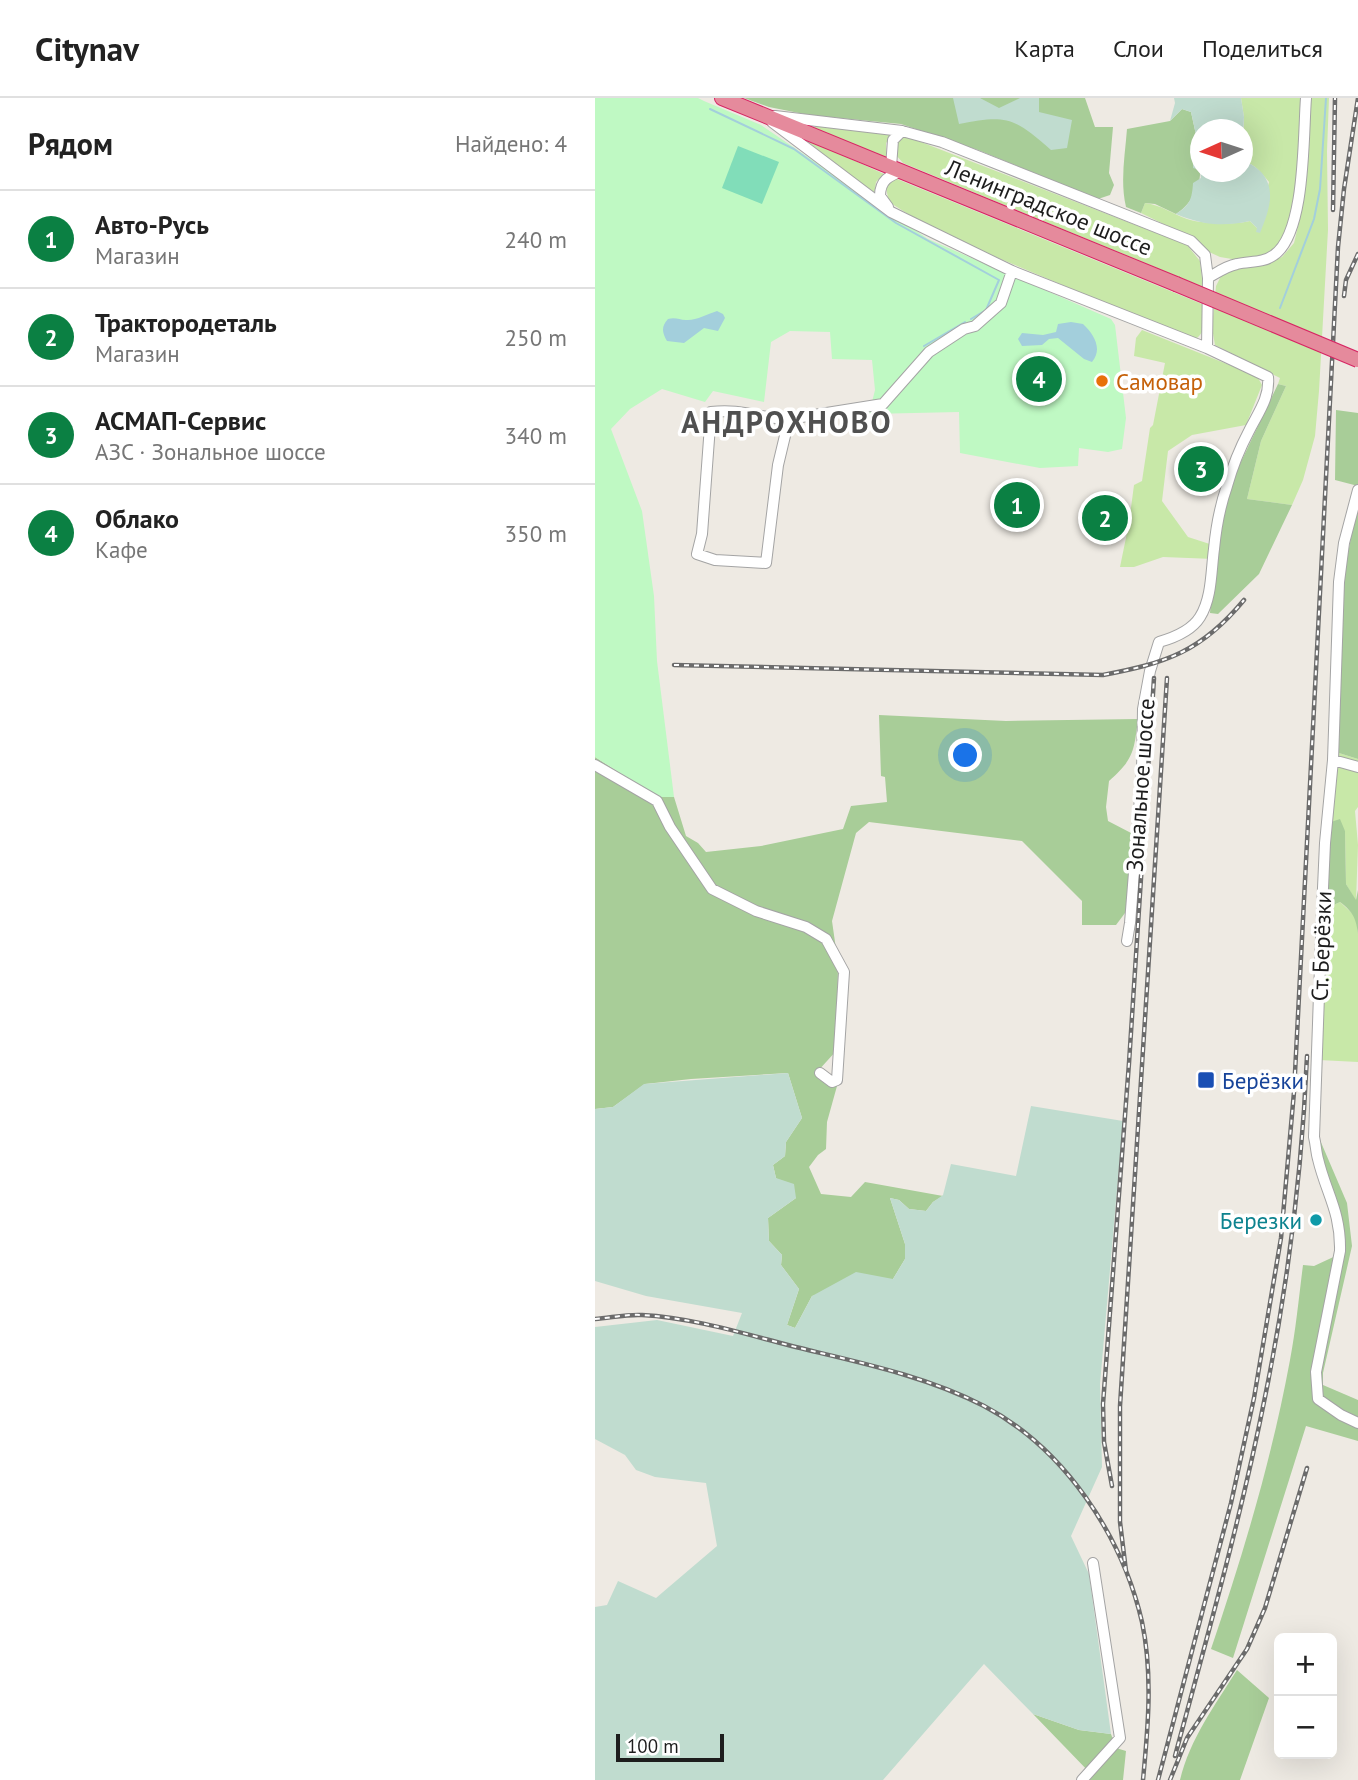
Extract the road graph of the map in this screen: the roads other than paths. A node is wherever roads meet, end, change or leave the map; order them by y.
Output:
1 (722, 98) edge
2 (1306, 98) edge
3 (762, 114) junction
4 (902, 131) junction
5 (896, 169) junction
6 (891, 212) junction
7 (1012, 271) junction
8 (1208, 278) junction
9 (1207, 348) junction
10 (1358, 360) edge
11 (789, 419) junction
12 (1358, 490) edge
13 (1333, 760) junction
14 (595, 765) edge
15 (1358, 767) edge
16 (1127, 941) dead end
17 (820, 1073) dead end
18 (1358, 1423) edge
19 (1093, 1563) dead end
20 (1082, 1780) edge

1 - 3 highway, Ленинградское шоссе
2 - 8 street
3 - 4 street
3 - 5 highway, Ленинградское шоссе
3 - 6 street
4 - 5 street
4 - 8 street
5 - 6 street
5 - 10 highway, Ленинградское шоссе, bridge
6 - 7 street
7 - 9 street
7 - 11 street
8 - 9 street
9 - 16 street, Зональное шоссе
11 - 11 street
12 - 13 street, Ст. Берёзки
13 - 15 street
13 - 18 street, Ст. Берёзки
14 - 17 street
19 - 20 street

